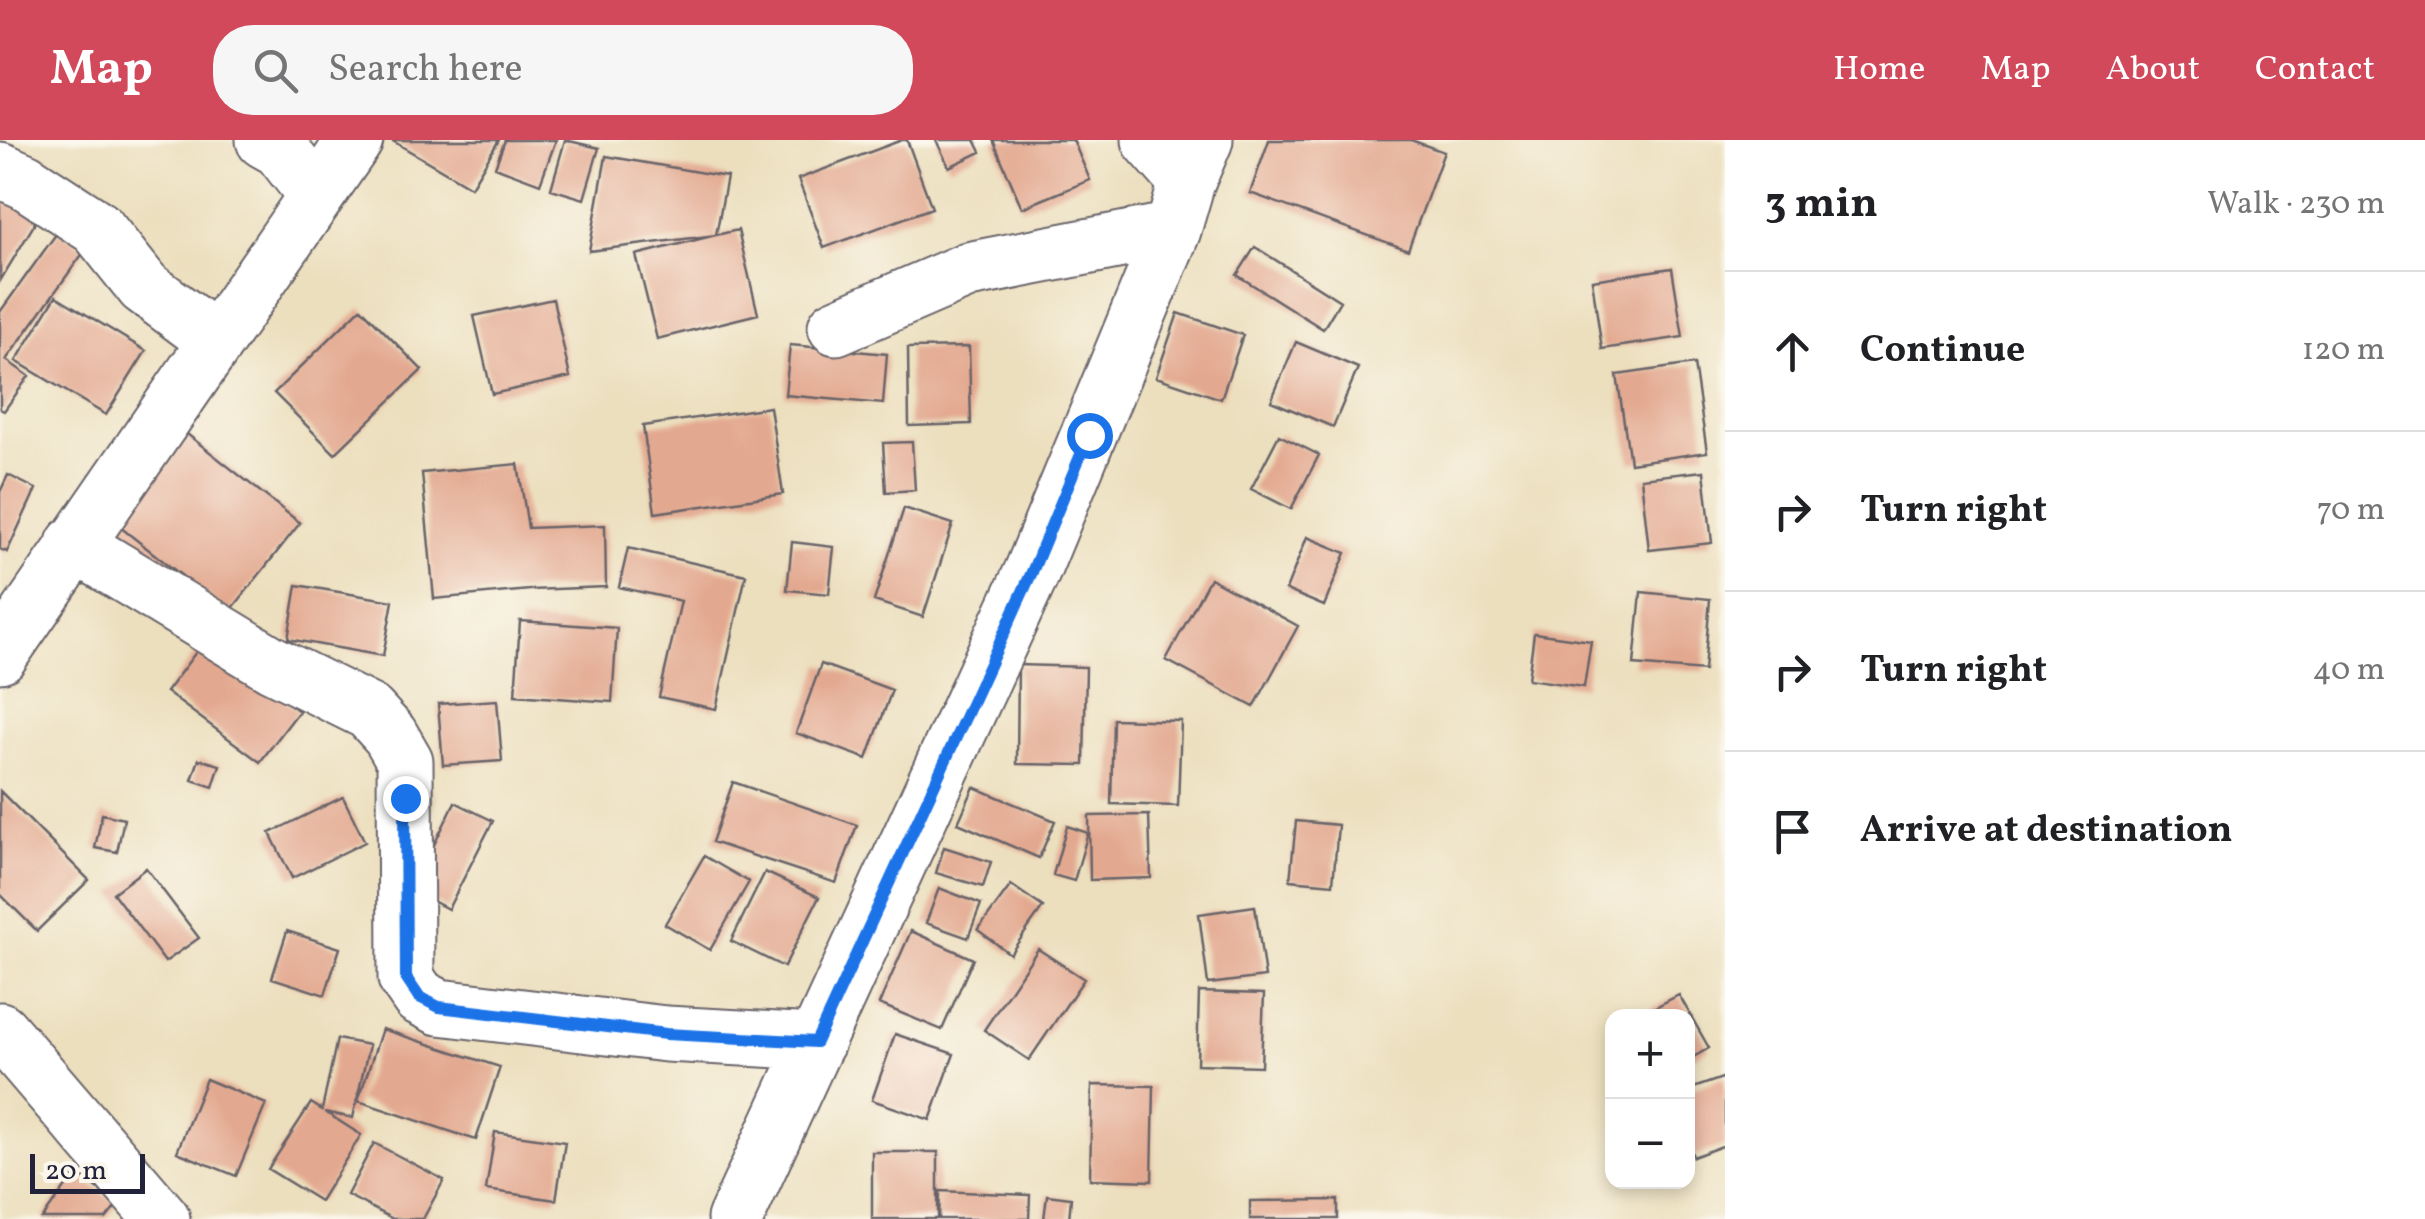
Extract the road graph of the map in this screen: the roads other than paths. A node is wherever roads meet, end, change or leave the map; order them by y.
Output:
1 (264, 140) edge
2 (354, 140) edge
3 (1150, 140) edge
4 (0, 170) edge
5 (1189, 184) edge
6 (315, 194) junction
7 (836, 326) dead end
8 (215, 340) junction
9 (74, 544) junction
10 (0, 655) edge
11 (0, 1030) edge
12 (816, 1042) junction
13 (162, 1219) edge
14 (735, 1219) edge

1 - 6 street
2 - 6 street
3 - 5 street
4 - 8 street
5 - 7 street
5 - 12 street
6 - 8 street
8 - 9 street
9 - 10 street
9 - 12 street
11 - 13 street
12 - 14 street

